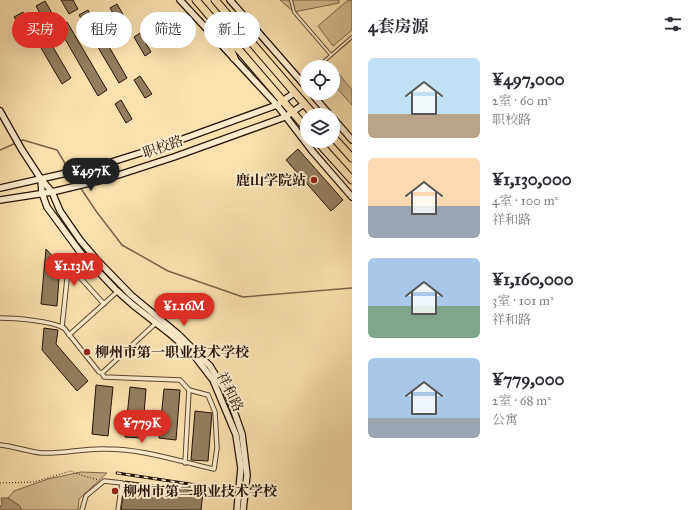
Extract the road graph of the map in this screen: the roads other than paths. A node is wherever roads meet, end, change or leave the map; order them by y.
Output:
1 (180, 0) edge
2 (196, 0) edge
3 (215, 0) edge
4 (230, 0) edge
5 (291, 0) edge
6 (206, 12) edge
7 (352, 37) edge
8 (230, 48) edge
9 (236, 48) edge
10 (331, 55) junction
11 (234, 58) junction
12 (325, 60) edge
13 (300, 80) edge
14 (294, 93) junction
15 (317, 100) edge
16 (280, 103) junction
17 (304, 104) junction
18 (308, 108) edge
19 (324, 108) edge
20 (0, 111) edge
21 (293, 113) junction
22 (285, 117) junction
23 (300, 121) edge
24 (340, 126) edge
25 (352, 140) edge
26 (340, 145) edge
27 (323, 148) edge
28 (352, 158) edge
29 (41, 179) junction
30 (352, 180) edge
31 (0, 188) edge
32 (52, 192) junction
33 (42, 193) junction
34 (352, 197) edge
35 (0, 200) edge
36 (118, 291) junction
37 (104, 304) junction
38 (0, 318) edge
39 (156, 323) junction
40 (62, 327) junction
41 (69, 335) junction
42 (102, 373) junction
43 (189, 390) junction
44 (0, 445) edge
45 (185, 463) junction
46 (82, 510) edge
47 (118, 510) edge
48 (237, 510) edge
49 (243, 510) edge

1 - 11 main road
2 - 6 highway
3 - 14 highway
4 - 13 main road
5 - 10 lane
7 - 10 lane
8 - 11 highway
9 - 16 highway
10 - 12 lane
11 - 16 main road
14 - 16 main road, 职校路
14 - 17 highway
15 - 19 main road
16 - 21 highway
16 - 22 main road
16 - 29 main road, 职校路
17 - 18 highway
17 - 21 main road, 职校路
20 - 29 main road
21 - 22 main road, 职校路
21 - 23 highway
22 - 32 main road, 职校路
22 - 34 main road
24 - 25 main road
26 - 28 highway
27 - 30 highway
29 - 31 main road, 职校路
29 - 32 main road, 祥和路
29 - 33 main road, 祥和路
32 - 33 main road, 职校路
32 - 49 main road, 祥和路
33 - 35 main road, 职校路
33 - 36 main road, 祥和路
36 - 37 street
36 - 39 main road, 祥和路
37 - 40 street
37 - 41 street
38 - 40 street
39 - 42 street
39 - 48 main road, 祥和路
40 - 41 street
41 - 42 street
42 - 43 street
43 - 45 street
43 - 45 street
44 - 45 street
46 - 47 street

